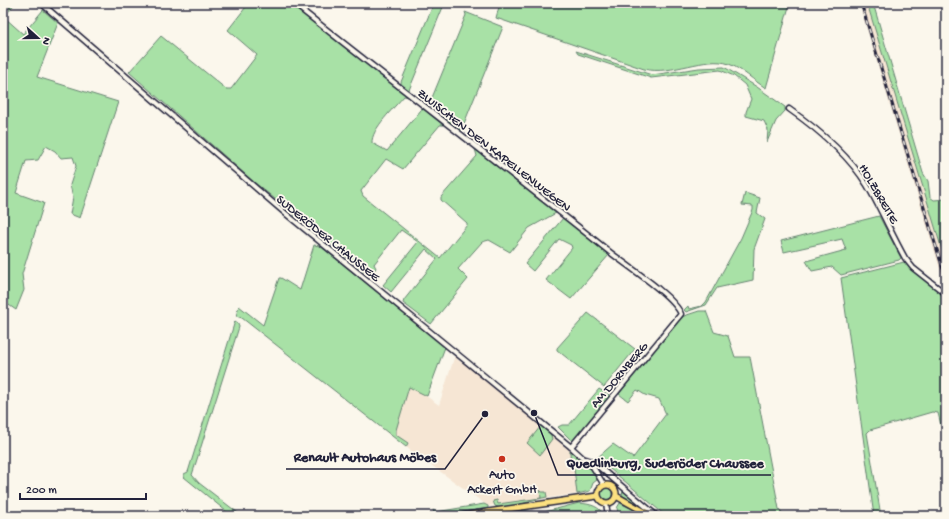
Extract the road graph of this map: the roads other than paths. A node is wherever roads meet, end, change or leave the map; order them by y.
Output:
1 (41, 3) edge
2 (293, 3) edge
3 (789, 109) dead end
4 (946, 294) edge
5 (681, 314) joint
6 (571, 447) junction
7 (584, 458) junction
8 (604, 485) junction
9 (597, 496) junction
10 (616, 496) junction
11 (606, 503) junction
12 (460, 516) edge
13 (608, 516) edge
14 (652, 516) edge
15 (657, 516) edge

1 - 6 street, SUDERÖDER CHAUSSEE
2 - 5 street, ZWISCHEN DEN KAPELLENWEGEN
3 - 4 street, HOLZBREITE
5 - 6 street, AM DORNBERG
6 - 7 street, SUDERÖDER CHAUSSEE
7 - 8 street, SUDERÖDER CHAUSSEE
7 - 15 street
8 - 9 main road
8 - 10 main road
9 - 11 main road
9 - 12 main road
10 - 11 main road
10 - 14 main road
11 - 13 street

